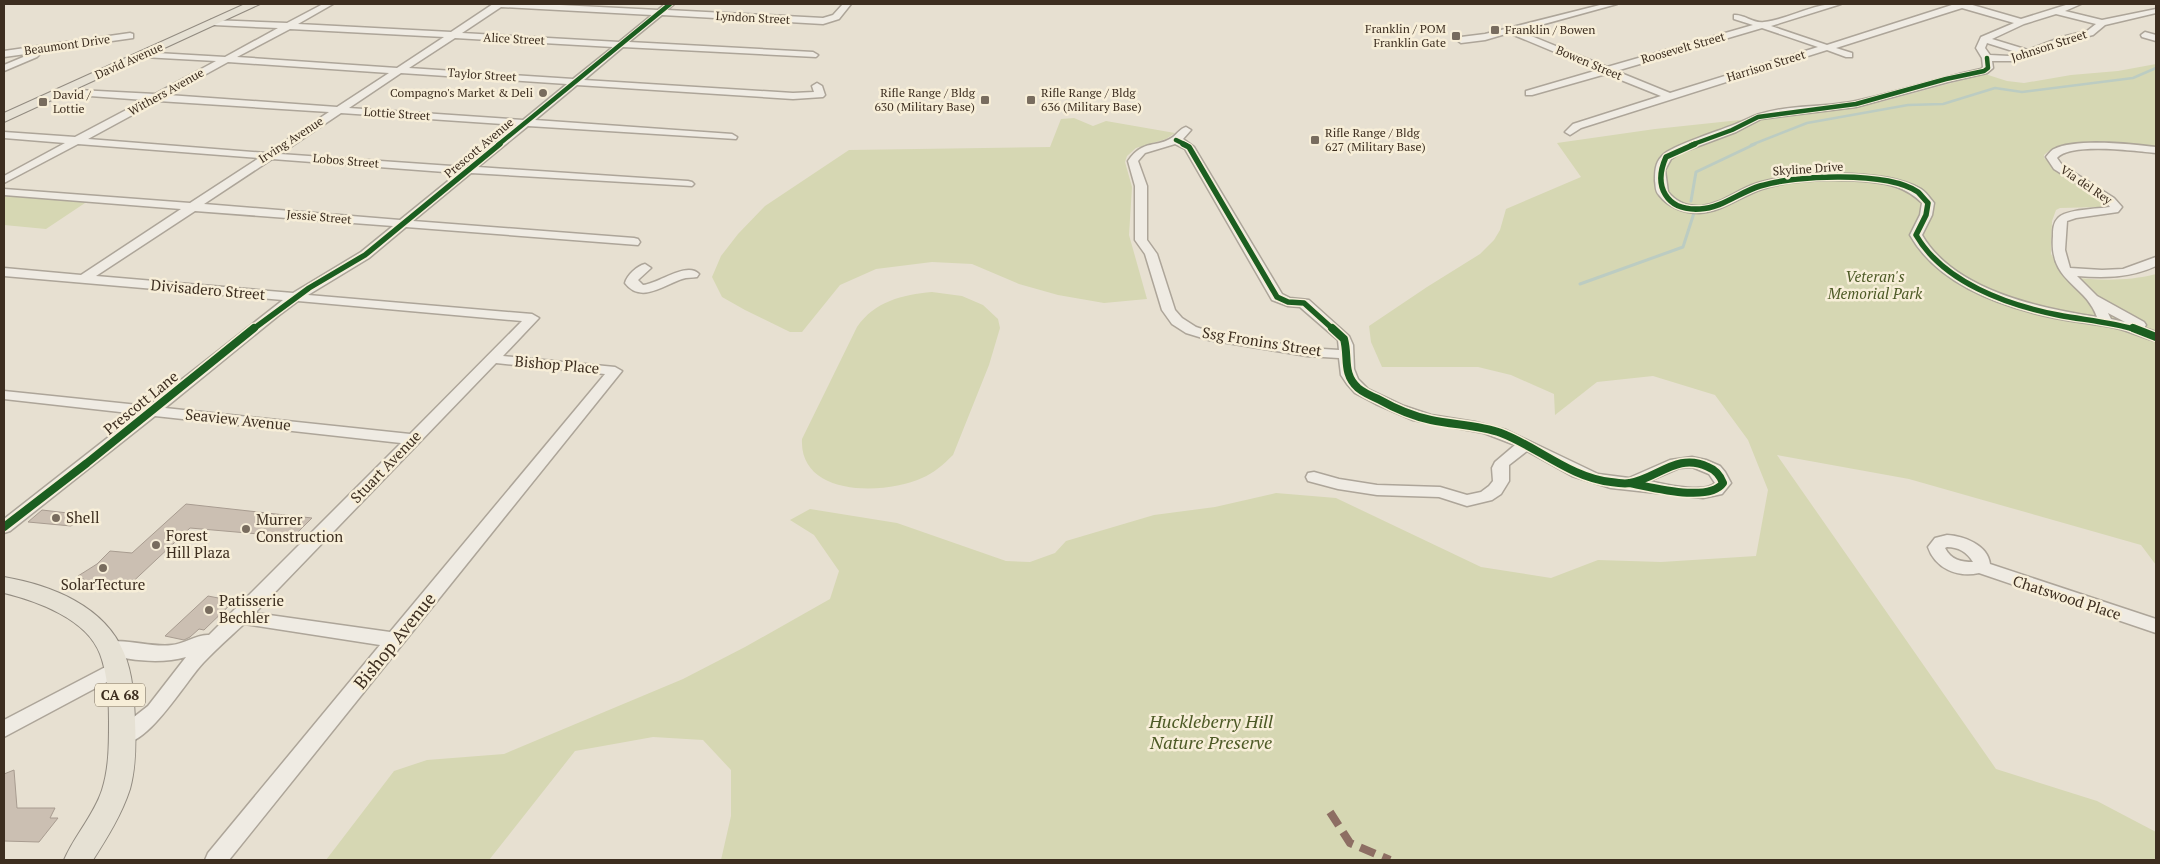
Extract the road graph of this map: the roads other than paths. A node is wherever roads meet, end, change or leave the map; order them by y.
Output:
1 (254, 4) edge
2 (329, 4) edge
3 (498, 4) edge
4 (670, 4) edge
5 (847, 4) edge
6 (1613, 4) edge
7 (1837, 4) edge
8 (1962, 4) edge
9 (2077, 4) edge
10 (2056, 11) junction
11 (2156, 11) edge
12 (660, 12) junction
13 (1737, 17) dead end
14 (214, 22) junction
15 (2021, 22) junction
16 (2102, 23) junction
17 (1762, 25) junction
18 (288, 26) junction
19 (1509, 30) junction
20 (2145, 35) dead end
21 (130, 36) dead end
22 (452, 36) junction
23 (2156, 38) edge
24 (1984, 39) junction
25 (1461, 40) dead end
26 (620, 46) junction
27 (51, 47) junction
28 (1826, 47) junction
29 (2028, 53) junction
30 (4, 54) edge
31 (143, 54) junction
32 (813, 55) dead end
33 (1849, 55) dead end
34 (1987, 58) junction
35 (224, 59) junction
36 (4, 68) edge
37 (400, 69) junction
38 (1606, 71) junction
39 (577, 82) junction
40 (819, 90) dead end
41 (62, 91) junction
42 (1529, 93) dead end
43 (1668, 96) junction
44 (155, 98) junction
45 (338, 110) junction
46 (4, 118) edge
47 (527, 122) junction
48 (1570, 132) dead end
49 (4, 135) edge
50 (732, 137) dead end
51 (76, 141) junction
52 (2156, 150) edge
53 (269, 155) junction
54 (470, 170) junction
55 (4, 180) edge
56 (688, 184) dead end
57 (4, 192) edge
58 (191, 206) junction
59 (404, 224) junction
60 (634, 242) dead end
61 (2156, 261) edge
62 (645, 268) dead end
63 (2067, 271) junction
64 (4, 272) edge
65 (693, 274) dead end
66 (83, 279) junction
67 (294, 298) junction
68 (2097, 303) junction
69 (532, 318) joint
70 (2077, 318) junction
71 (2105, 322) junction
72 (2154, 336) edge
73 (1345, 354) junction
74 (494, 359) junction
75 (4, 395) edge
76 (153, 411) junction
77 (573, 420) joint
78 (412, 440) junction
79 (1525, 445) junction
80 (1314, 477) dead end
81 (1629, 483) junction
82 (4, 527) edge
83 (1979, 567) dead end
84 (4, 585) edge
85 (240, 617) junction
86 (2156, 626) edge
87 (396, 640) junction
88 (113, 659) junction
89 (4, 729) edge
90 (123, 737) junction
91 (78, 860) edge
92 (216, 860) edge

1 - 14 main road, David Avenue
2 - 18 street, Withers Avenue
3 - 12 street, Lyndon Street
3 - 22 street, Irving Avenue
4 - 12 street, Prescott Avenue
5 - 12 street, Lyndon Street
6 - 19 street
7 - 17 street, Roosevelt Street
8 - 15 street
8 - 28 street, Harrison Street
9 - 10 street
10 - 15 street
10 - 16 street
11 - 16 street, Johnson Street
12 - 26 street, Prescott Avenue
13 - 17 street
14 - 18 street, Alice Street
14 - 31 main road, David Avenue
15 - 24 street
16 - 29 street, Johnson Street
17 - 28 street
17 - 38 street, Roosevelt Street
18 - 22 street, Alice Street
18 - 35 street, Withers Avenue
19 - 25 street
19 - 38 street, Bowen Street
20 - 23 street
21 - 27 street, Beaumont Drive
22 - 26 street, Alice Street
22 - 37 street, Irving Avenue
24 - 29 street
24 - 34 street
26 - 32 street, Alice Street
26 - 39 street, Prescott Avenue
27 - 30 street, Beaumont Drive
27 - 36 street
28 - 33 street
28 - 43 street, Harrison Street
29 - 34 street, Johnson Street
31 - 35 street, Taylor Street
31 - 41 main road, David Avenue
34 - 70 street, Skyline Drive
35 - 37 street, Taylor Street
35 - 44 street, Withers Avenue
37 - 39 street, Taylor Street
37 - 45 street, Irving Avenue
38 - 42 street, Roosevelt Street
38 - 43 street, Bowen Street
39 - 40 street, Taylor Street
39 - 47 street, Prescott Avenue
41 - 44 street, Lottie Street
41 - 46 main road, David Avenue
43 - 48 street, Harrison Street
44 - 45 street, Lottie Street
44 - 51 street, Withers Avenue
45 - 47 street, Lottie Street
45 - 53 street, Irving Avenue
47 - 50 street, Lottie Street
47 - 54 street, Prescott Avenue
49 - 51 street, Lobos Street
51 - 53 street, Lobos Street
51 - 55 street, Withers Avenue
52 - 63 street, Via del Rey
53 - 54 street, Lobos Street
53 - 58 street, Irving Avenue
54 - 56 street, Lobos Street
54 - 59 street, Prescott Avenue
57 - 58 street, Jessie Street
58 - 59 street, Jessie Street
58 - 66 street, Irving Avenue
59 - 60 street, Jessie Street
59 - 67 street, Prescott Avenue
61 - 63 street
62 - 65 street
63 - 68 street, Via del Rey
64 - 66 street, Divisadero Street
66 - 67 street, Divisadero Street
67 - 69 street, Divisadero Street
67 - 76 street, Prescott Lane
68 - 70 street
68 - 71 street, Via del Rey
68 - 72 street
69 - 74 street, Stuart Avenue
70 - 71 street, Skyline Drive
71 - 72 street, Skyline Drive
73 - 73 street, Ssg Fronins Street
73 - 79 street
74 - 77 street, Bishop Place
74 - 78 street, Stuart Avenue
75 - 76 street, Seaview Avenue
76 - 78 street, Seaview Avenue
76 - 82 street, Prescott Lane
77 - 87 street, Bishop Avenue
78 - 85 street, Stuart Avenue
79 - 80 street
79 - 81 street
81 - 81 street
83 - 86 street, Chatswood Place
84 - 88 main road, CA 68
85 - 87 street
85 - 88 street, Stuart Avenue
85 - 90 street, Stuart Avenue
87 - 92 street, Bishop Avenue
88 - 89 street
88 - 90 main road, CA 68
90 - 91 main road, CA 68

